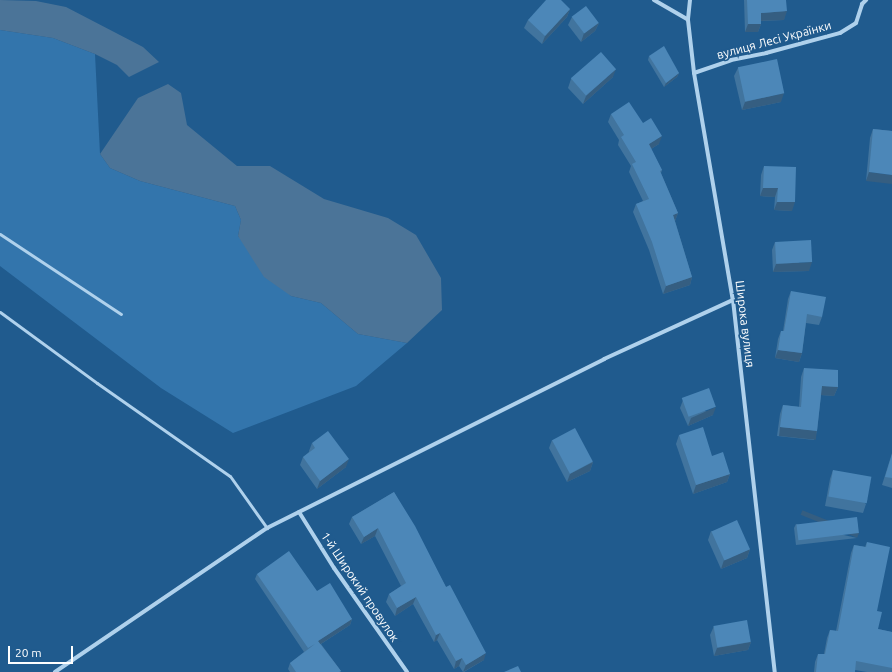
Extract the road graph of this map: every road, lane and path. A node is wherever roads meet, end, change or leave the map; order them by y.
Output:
1 (654, 0) edge
2 (690, 0) edge
3 (866, 0) edge
4 (688, 20) junction
5 (694, 73) junction
6 (0, 234) edge
7 (733, 300) junction
8 (0, 312) edge
9 (121, 314) dead end
10 (299, 512) junction
11 (266, 528) junction
12 (55, 672) edge
13 (407, 672) edge
14 (775, 672) edge

1 - 4 street
2 - 4 street, Широка вулиця
3 - 5 street, вулиця Лесі Українки
4 - 5 street, Широка вулиця
5 - 7 street, Широка вулиця
6 - 9 lane
7 - 10 street
7 - 14 street, Широка вулиця
8 - 11 lane
10 - 11 street
10 - 13 street, 1-й Широкий провулок
11 - 12 street

